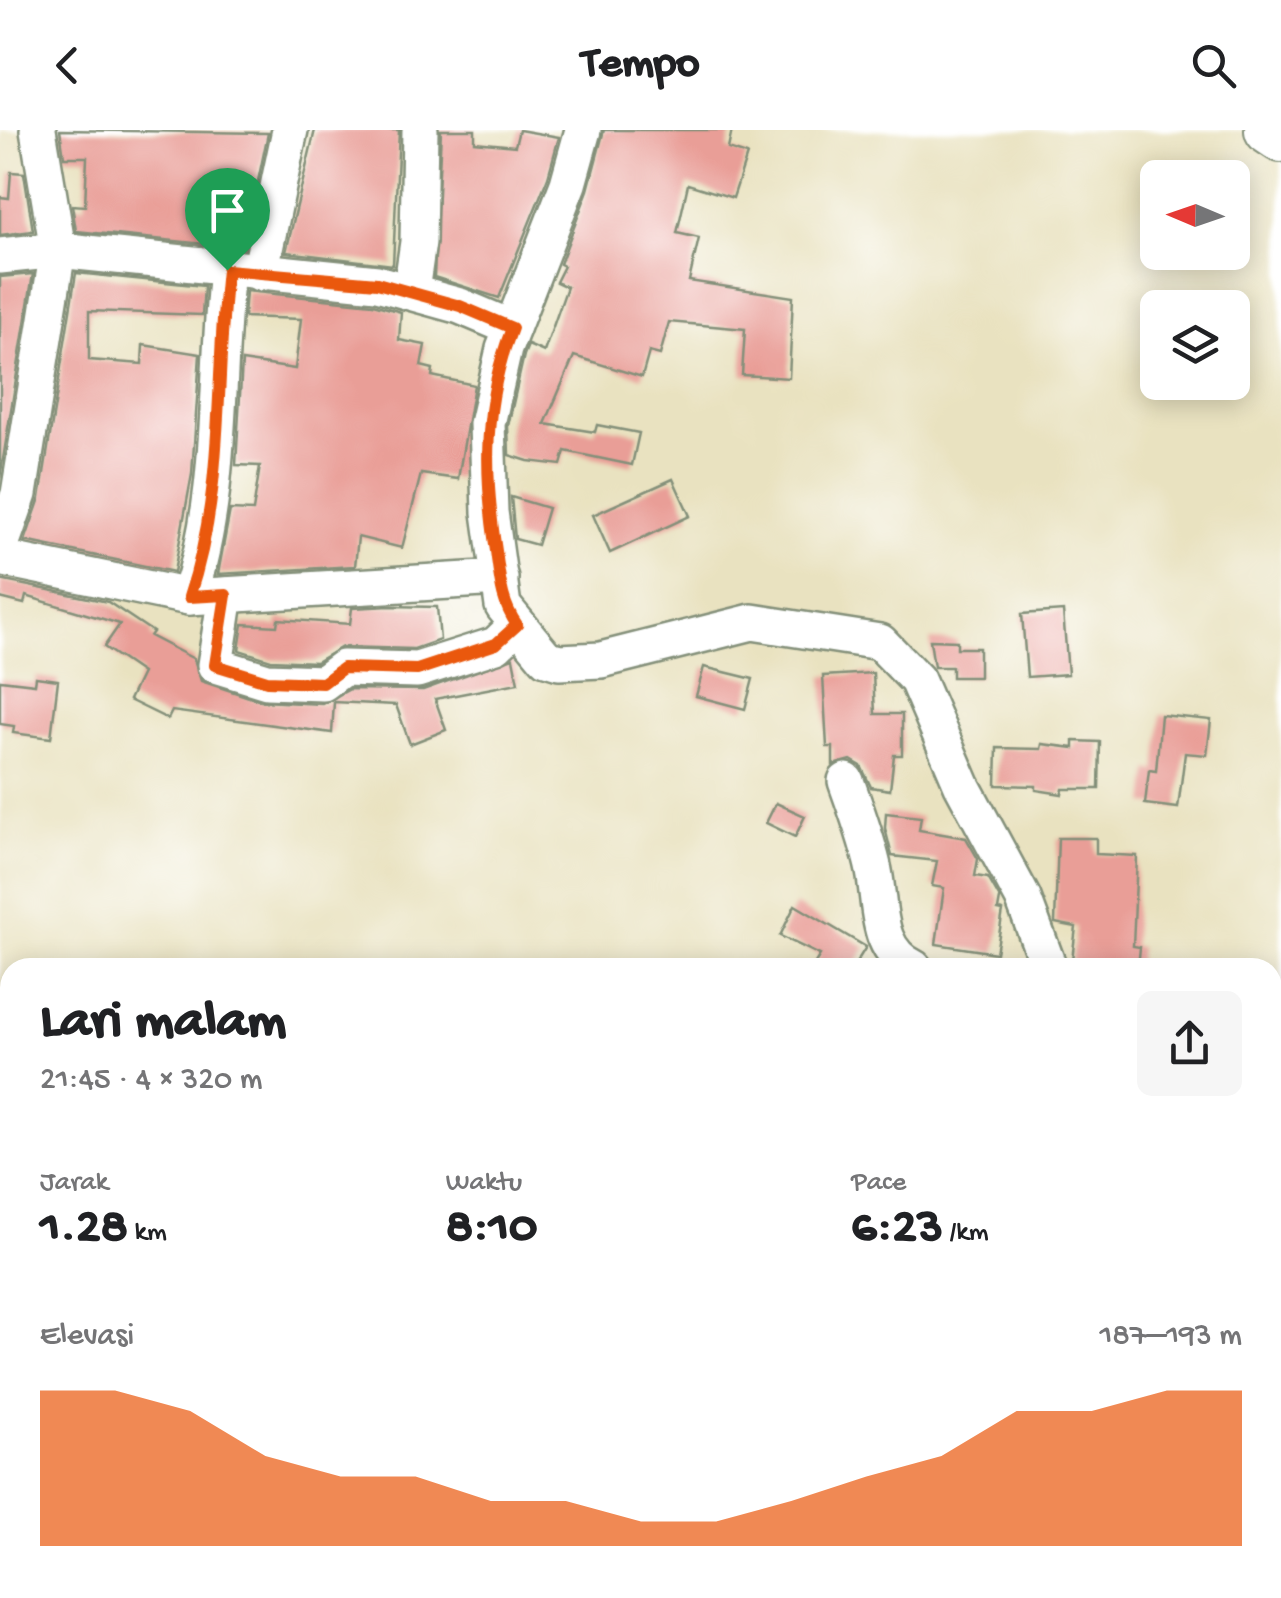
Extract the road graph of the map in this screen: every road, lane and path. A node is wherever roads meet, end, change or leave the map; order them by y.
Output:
1 (38, 130) edge
2 (290, 130) edge
3 (420, 130) edge
4 (583, 130) edge
5 (1268, 130) edge
6 (1281, 138) edge
7 (58, 250) junction
8 (0, 256) edge
9 (244, 272) junction
10 (412, 291) junction
11 (512, 328) junction
12 (0, 548) edge
13 (0, 558) edge
14 (500, 578) junction
15 (226, 595) junction
16 (189, 597) junction
17 (517, 625) junction
18 (846, 781) dead end
19 (898, 958) edge
20 (1045, 958) edge

1 - 7 street
2 - 9 street
3 - 10 street
4 - 11 street
5 - 6 street
7 - 8 street
7 - 9 street
7 - 12 street
9 - 10 street
9 - 16 street
10 - 11 street
11 - 14 street
13 - 16 street
14 - 15 street
14 - 17 street
15 - 16 street
15 - 17 street
17 - 20 street
18 - 19 street

